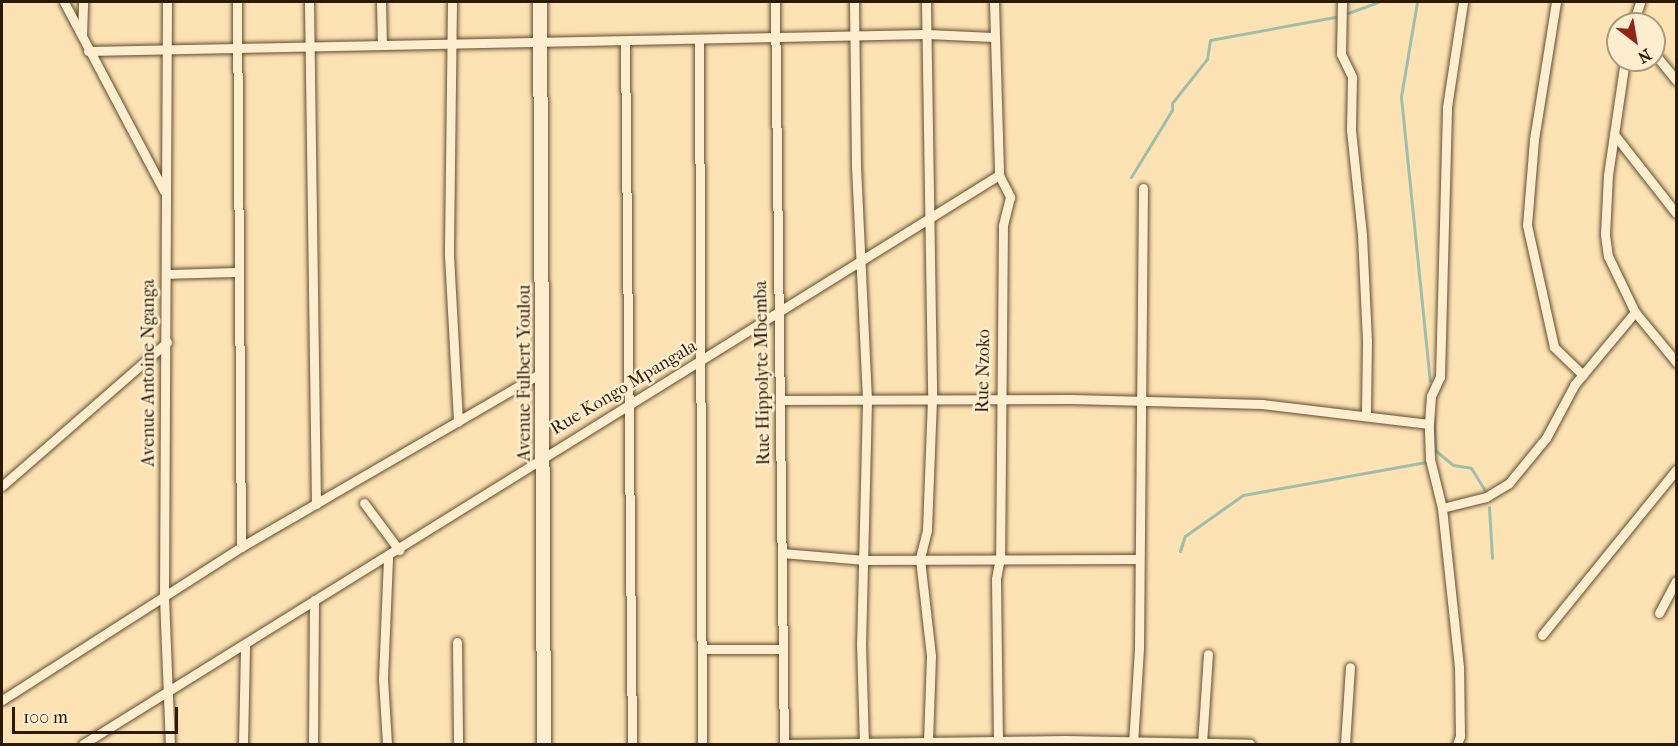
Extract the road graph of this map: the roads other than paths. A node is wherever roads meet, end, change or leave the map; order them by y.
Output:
1 (64, 2) edge
2 (83, 2) edge
3 (166, 2) edge
4 (237, 2) edge
5 (309, 2) edge
6 (381, 2) edge
7 (452, 2) edge
8 (540, 2) edge
9 (775, 2) edge
10 (854, 2) edge
11 (926, 2) edge
12 (993, 2) edge
13 (1342, 2) edge
14 (1463, 2) edge
15 (1556, 2) edge
16 (927, 34) junction
17 (854, 36) junction
18 (993, 37) junction
19 (82, 39) junction
20 (776, 39) junction
21 (699, 40) junction
22 (625, 41) junction
23 (540, 42) junction
24 (452, 43) junction
25 (309, 44) junction
26 (382, 45) junction
27 (165, 46) junction
28 (238, 46) junction
29 (88, 51) junction
30 (1666, 67) edge
31 (1623, 72) edge
32 (1677, 80) edge
33 (1614, 134) junction
34 (999, 175) junction
35 (1143, 188) dead end
36 (165, 194) junction
37 (1677, 213) edge
38 (928, 219) junction
39 (860, 263) junction
40 (239, 272) junction
41 (166, 274) junction
42 (778, 311) junction
43 (1635, 312) junction
44 (167, 342) junction
45 (700, 362) junction
46 (1677, 362) edge
47 (543, 372) junction
48 (1583, 375) junction
49 (932, 399) junction
50 (780, 400) junction
51 (1000, 400) junction
52 (1141, 400) junction
53 (867, 402) junction
54 (630, 405) junction
55 (1366, 415) junction
56 (458, 422) junction
57 (1429, 424) junction
58 (543, 456) junction
59 (1677, 470) edge
60 (2, 486) edge
61 (364, 503) dead end
62 (316, 504) junction
63 (1442, 508) junction
64 (241, 547) junction
65 (399, 550) junction
66 (782, 553) junction
67 (388, 558) junction
68 (1000, 558) junction
69 (1137, 558) junction
70 (920, 559) junction
71 (865, 560) junction
72 (1677, 581) edge
73 (164, 597) junction
74 (314, 600) junction
75 (1659, 613) dead end
76 (1542, 635) dead end
77 (457, 642) dead end
78 (245, 645) junction
79 (703, 649) junction
80 (782, 649) junction
81 (1208, 654) dead end
82 (1350, 667) dead end
83 (170, 691) junction
84 (2, 700) edge
85 (88, 743) edge
86 (864, 743) edge
87 (1132, 743) edge
88 (170, 744) edge
89 (243, 744) edge
90 (313, 744) edge
91 (387, 744) edge
92 (458, 744) edge
93 (544, 744) edge
94 (632, 744) edge
95 (702, 744) edge
96 (785, 744) edge
97 (928, 744) edge
98 (999, 744) edge
99 (1202, 744) edge
100 (1250, 744) edge
101 (1346, 744) edge
102 (1457, 744) edge

1 - 19 street
2 - 19 street
3 - 27 street, Avenue Antoine Nganga
4 - 28 street
5 - 25 street
6 - 26 street
7 - 24 street
8 - 23 main road, Avenue Fulbert Youlou
9 - 20 street, Rue Hippolyte Mbemba
10 - 17 street
11 - 16 street
12 - 18 street, Rue Nzoko
13 - 55 street
14 - 57 street
15 - 48 street
16 - 17 street
16 - 18 street
16 - 38 street
17 - 20 street
17 - 39 street
18 - 34 street, Rue Nzoko
19 - 29 street
20 - 21 street
20 - 42 street, Rue Hippolyte Mbemba
21 - 22 street
21 - 45 street
22 - 23 street
22 - 54 street
23 - 24 street
23 - 47 main road, Avenue Fulbert Youlou
24 - 26 street
24 - 56 street
25 - 26 street
25 - 28 street
25 - 62 street
27 - 28 street
27 - 29 street
27 - 36 street, Avenue Antoine Nganga
28 - 40 street
29 - 36 street
30 - 32 street
31 - 33 street
33 - 37 street
33 - 43 street
34 - 38 street, Rue Kongo Mpangala
34 - 51 street, Rue Nzoko
35 - 52 street
36 - 41 street, Avenue Antoine Nganga
38 - 39 street, Rue Kongo Mpangala
38 - 49 street
39 - 42 street, Rue Kongo Mpangala
39 - 53 street
40 - 41 street
40 - 64 street
41 - 44 street, Avenue Antoine Nganga
42 - 45 street, Rue Kongo Mpangala
42 - 50 street, Rue Hippolyte Mbemba
43 - 46 street
43 - 48 street
44 - 60 street
44 - 73 street, Avenue Antoine Nganga
45 - 54 street, Rue Kongo Mpangala
45 - 79 street
47 - 56 street
47 - 58 main road, Avenue Fulbert Youlou
48 - 63 street
49 - 51 street
49 - 53 street
49 - 70 street
50 - 53 street
50 - 66 street, Rue Hippolyte Mbemba
51 - 52 street
51 - 68 street, Rue Nzoko
52 - 55 street
52 - 69 street
53 - 71 street
54 - 58 street, Rue Kongo Mpangala
54 - 94 street
55 - 57 street
56 - 62 street
57 - 63 street
58 - 65 street, Rue Kongo Mpangala
58 - 93 main road, Avenue Fulbert Youlou
59 - 76 street
61 - 65 street
62 - 64 street
63 - 102 street
64 - 73 street
65 - 67 street, Rue Kongo Mpangala
66 - 71 street
66 - 80 street, Rue Hippolyte Mbemba
67 - 74 street, Rue Kongo Mpangala
67 - 91 street
68 - 69 street
68 - 70 street
68 - 98 street, Rue Nzoko
69 - 87 street
70 - 71 street
70 - 97 street
71 - 86 street
72 - 75 street
73 - 83 street, Avenue Antoine Nganga
73 - 84 street
74 - 78 street, Rue Kongo Mpangala
74 - 90 street
77 - 92 street
78 - 83 street, Rue Kongo Mpangala
78 - 89 street
79 - 80 street
79 - 95 street
80 - 96 street, Rue Hippolyte Mbemba
81 - 99 street
82 - 101 street
83 - 85 street, Rue Kongo Mpangala
83 - 88 street, Avenue Antoine Nganga
86 - 96 street
86 - 97 street
87 - 98 street
87 - 99 street
97 - 98 street
99 - 100 street

